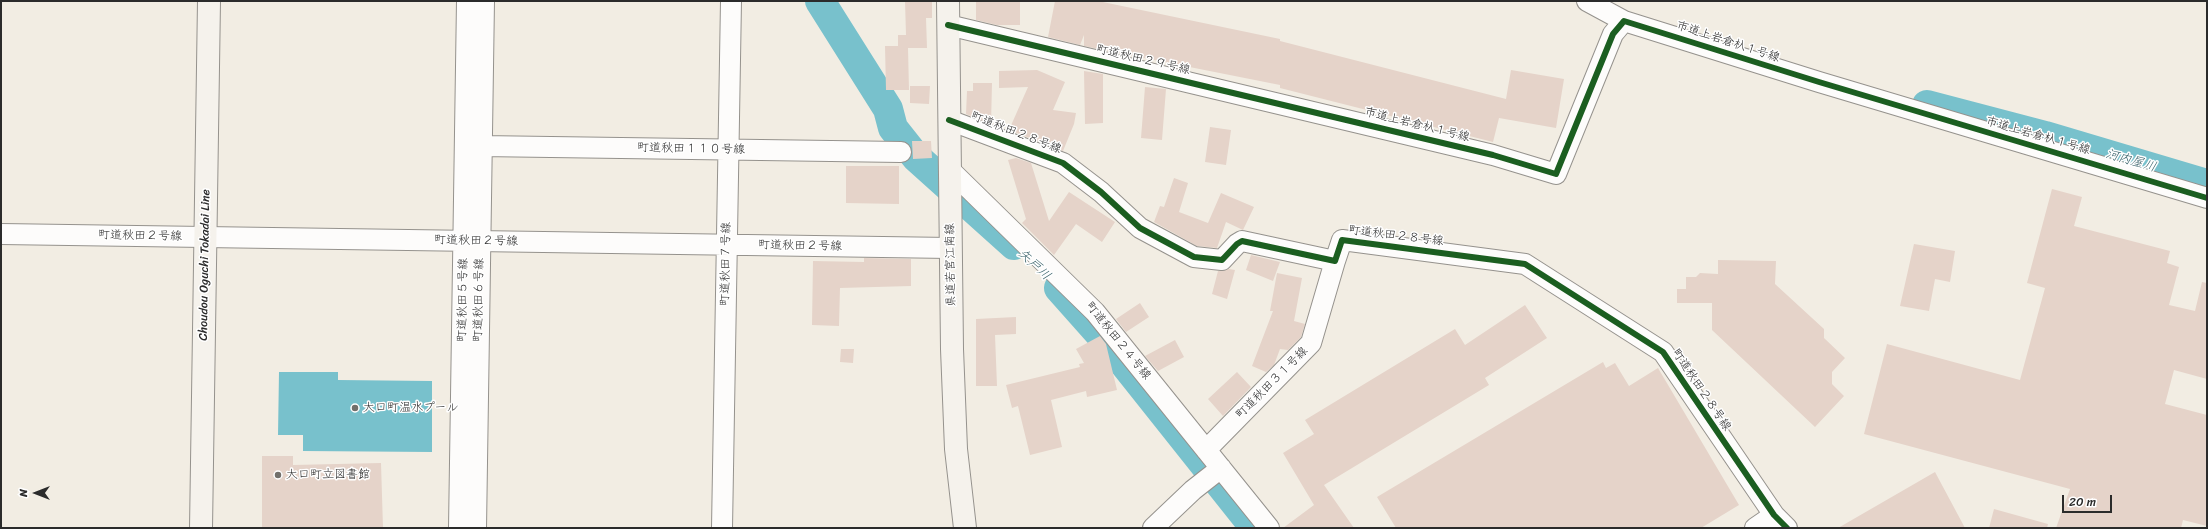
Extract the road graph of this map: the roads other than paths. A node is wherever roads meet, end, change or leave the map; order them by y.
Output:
1 (209, 1) edge
2 (467, 1) edge
3 (484, 1) edge
4 (731, 1) edge
5 (948, 1) edge
6 (1587, 1) edge
7 (1617, 18) junction
8 (948, 25) junction
9 (1332, 116) joint
10 (949, 120) junction
11 (481, 146) junction
12 (728, 150) junction
13 (901, 152) dead end
14 (950, 170) junction
15 (2207, 198) edge
16 (1, 234) edge
17 (205, 237) junction
18 (472, 241) junction
19 (726, 245) junction
20 (950, 247) junction
21 (1335, 261) junction
22 (1206, 450) junction
23 (1221, 468) junction
24 (1780, 522) edge
25 (201, 528) edge
26 (458, 528) edge
27 (476, 528) edge
28 (722, 528) edge
29 (966, 528) edge
30 (1153, 528) edge
31 (1269, 528) edge
32 (1755, 528) edge

1 - 17 main road, Choudou Oguchi Tokadai Line
2 - 18 street, 町道秋田５号線
3 - 11 street, 町道秋田６号線
4 - 12 street, 町道秋田７号線
5 - 8 main road, 県道若宮江南線
6 - 7 street
7 - 9 street, 市道上岩倉杁１号線
7 - 15 street, 市道上岩倉杁１号線
8 - 9 street, 町道秋田２９号線
8 - 10 main road, 県道若宮江南線
10 - 14 main road, 県道若宮江南線
10 - 21 street, 町道秋田２８号線
11 - 12 street, 町道秋田１１０号線
11 - 18 street, 町道秋田６号線
12 - 13 street, 町道秋田１１０号線
12 - 19 street, 町道秋田７号線
14 - 20 main road, 県道若宮江南線
14 - 22 street, 町道秋田２４号線
16 - 17 street, 町道秋田２号線
17 - 18 street, 町道秋田２号線
17 - 25 main road, Choudou Oguchi Tokadai Line
18 - 19 street, 町道秋田２号線
18 - 26 street, 町道秋田５号線
18 - 27 street, 町道秋田６号線
19 - 20 street, 町道秋田２号線
19 - 28 street, 町道秋田７号線
20 - 29 main road, 県道若宮江南線
21 - 22 street, 町道秋田３１号線
21 - 24 street, 町道秋田２８号線
22 - 23 street, 町道秋田２４号線
23 - 30 street
23 - 31 street, 町道秋田２４号線
24 - 32 street

